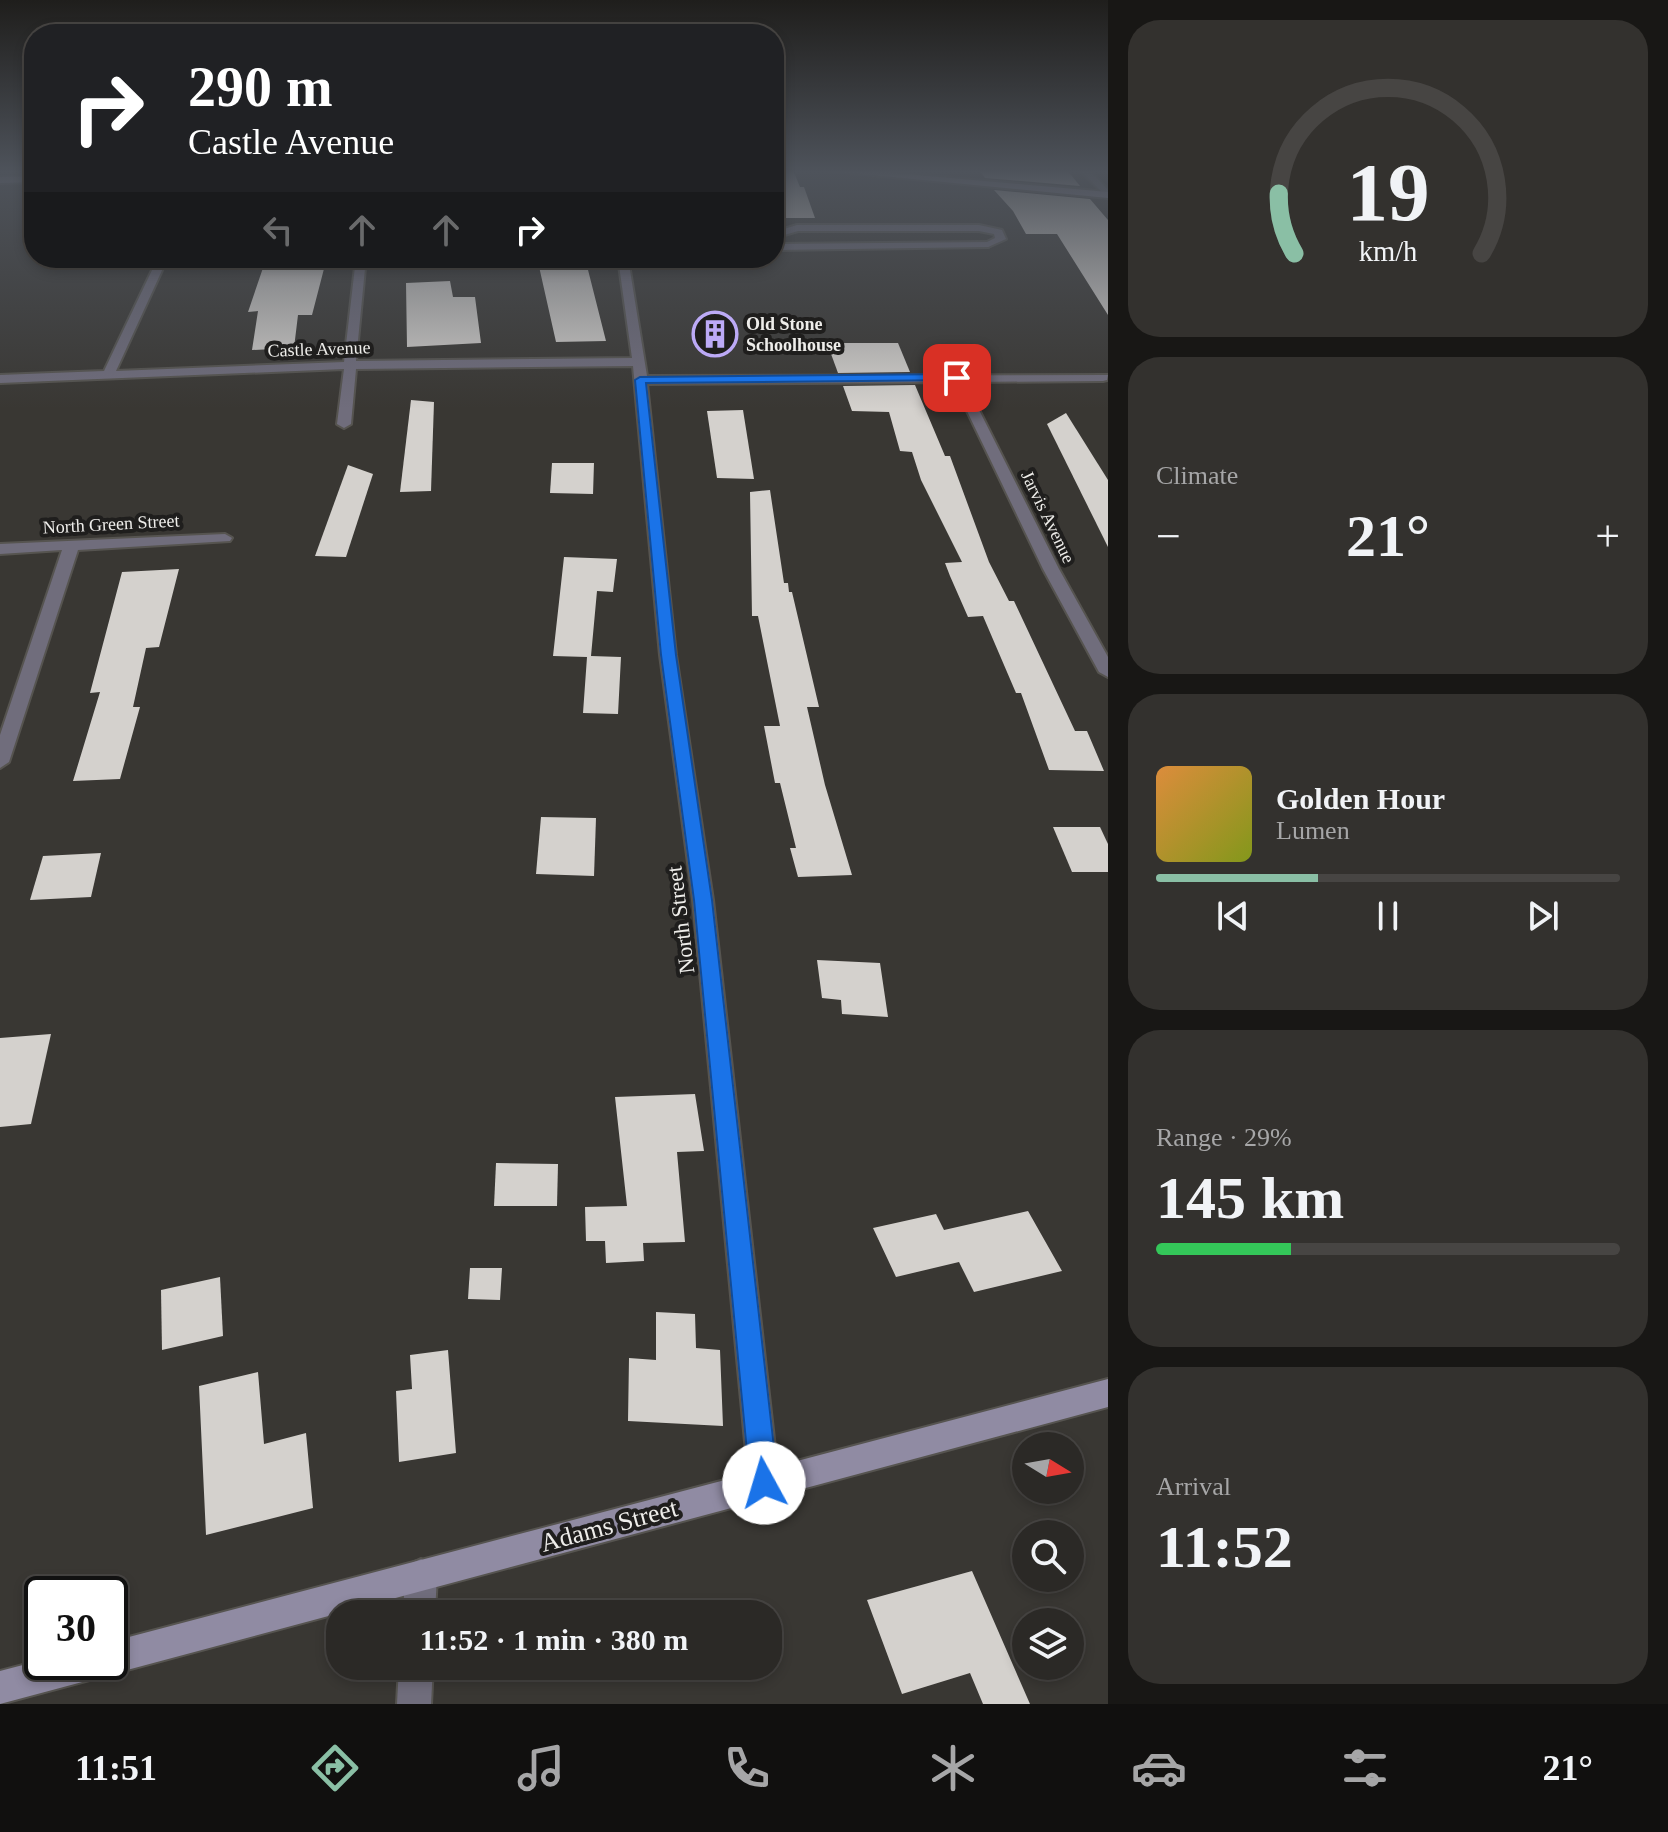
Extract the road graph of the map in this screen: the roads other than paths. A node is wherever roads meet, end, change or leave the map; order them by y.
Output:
1 (158, 268) edge
2 (360, 268) edge
3 (625, 268) edge
4 (350, 365) junction
5 (640, 371) junction
6 (108, 375) junction
7 (1103, 377) dead end
8 (957, 378) junction
9 (0, 379) edge
10 (344, 424) dead end
11 (225, 538) dead end
12 (71, 547) junction
13 (0, 549) edge
14 (1108, 672) edge
15 (0, 762) edge
16 (1108, 1393) edge
17 (764, 1483) junction
18 (421, 1575) junction
19 (420, 1600) edge
20 (128, 1653) edge
21 (30, 1680) edge
22 (415, 1680) edge
23 (0, 1688) edge
24 (414, 1704) edge

1 - 6 street
2 - 4 street
3 - 5 street, North Street
4 - 5 street, Castle Avenue
4 - 6 street, Castle Avenue
4 - 10 street
5 - 8 street, Castle Avenue
5 - 17 street, North Street
6 - 9 street, Castle Avenue
7 - 8 street, Castle Avenue
8 - 14 street, Jarvis Avenue
11 - 12 street, North Green Street
12 - 13 street, North Green Street
12 - 15 street
16 - 17 main road, Adams Street
17 - 18 main road, Adams Street
18 - 19 street
18 - 20 main road, Adams Street
21 - 23 main road
22 - 24 street

